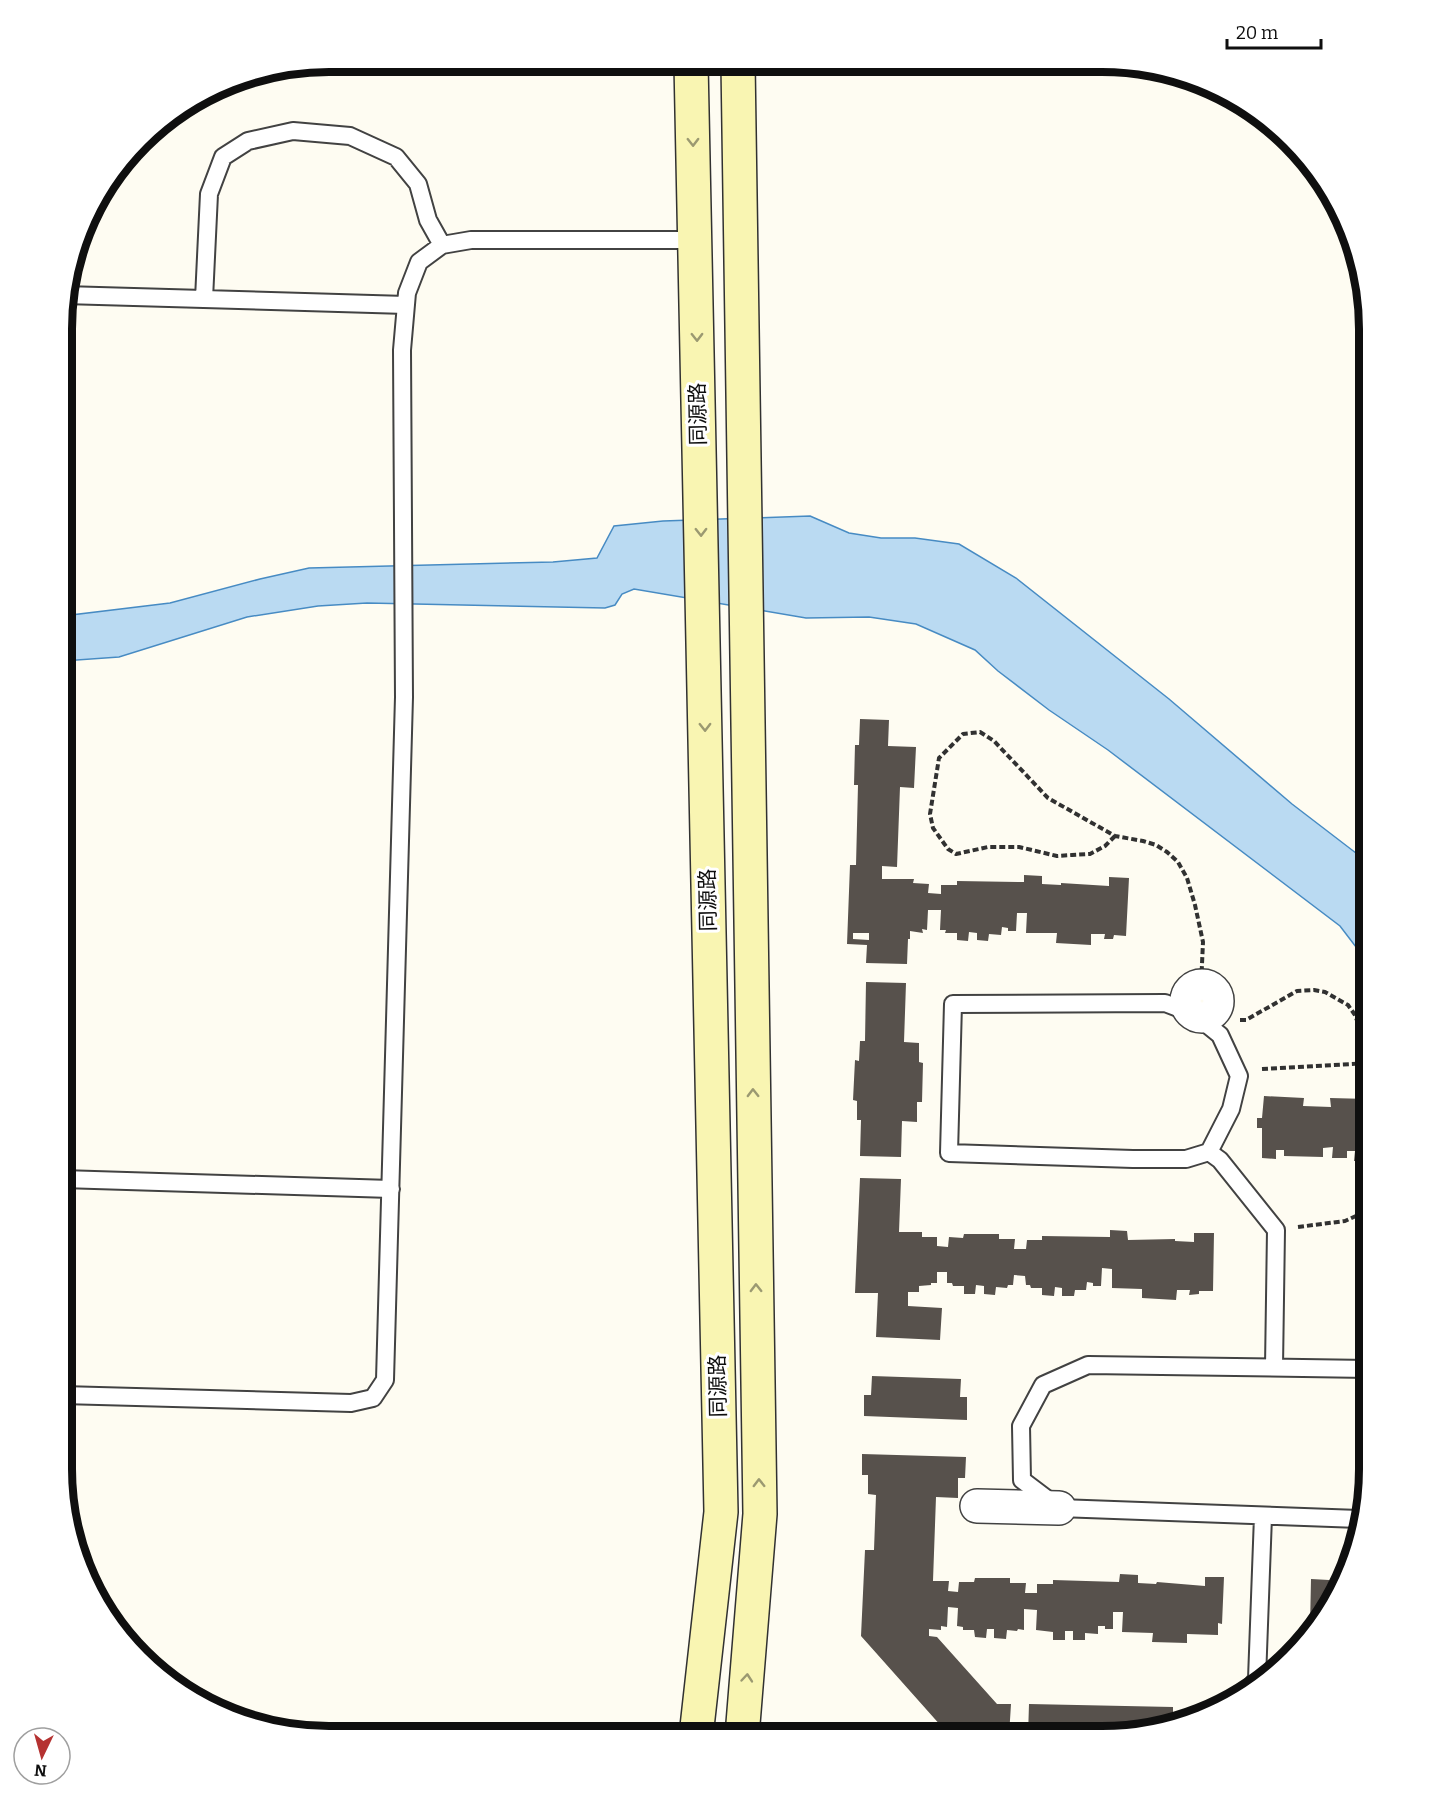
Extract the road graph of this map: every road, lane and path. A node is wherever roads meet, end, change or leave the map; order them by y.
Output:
1 (681, 72) edge
2 (691, 72) edge
3 (738, 72) edge
4 (744, 72) edge
5 (738, 105) junction
6 (692, 108) junction
7 (694, 240) junction
8 (442, 245) junction
9 (74, 295) edge
10 (204, 299) junction
11 (406, 306) junction
12 (1115, 836) junction
13 (1203, 1003) junction
14 (1359, 1028) edge
15 (1359, 1065) edge
16 (1237, 1072) junction
17 (1209, 1152) junction
18 (72, 1179) edge
19 (391, 1189) junction
20 (1359, 1215) edge
21 (1276, 1230) junction
22 (1274, 1367) junction
23 (1359, 1369) edge
24 (72, 1395) edge
25 (977, 1506) dead end
26 (1059, 1508) junction
27 (1263, 1516) junction
28 (1354, 1519) edge
29 (1260, 1671) edge
30 (697, 1726) edge
31 (743, 1726) edge

1 - 6 street
2 - 6 street, 同源路
3 - 5 street, 同源路
4 - 5 street
31 -> 5 street, 同源路
6 -> 7 street, 同源路
7 - 8 lane
7 -> 30 street, 同源路
8 - 10 lane
8 - 11 lane
9 - 10 lane
10 - 11 lane
11 - 19 lane
12 - 12 path
12 - 13 path
13 - 14 path
13 - 16 lane
13 - 17 lane
15 - 16 path
16 - 17 lane
17 - 21 lane
18 - 19 lane
19 - 24 lane
20 - 21 path
21 - 22 lane
22 - 23 lane
22 - 26 lane
25 - 26 street
26 - 27 lane
27 - 28 lane
27 - 29 lane

